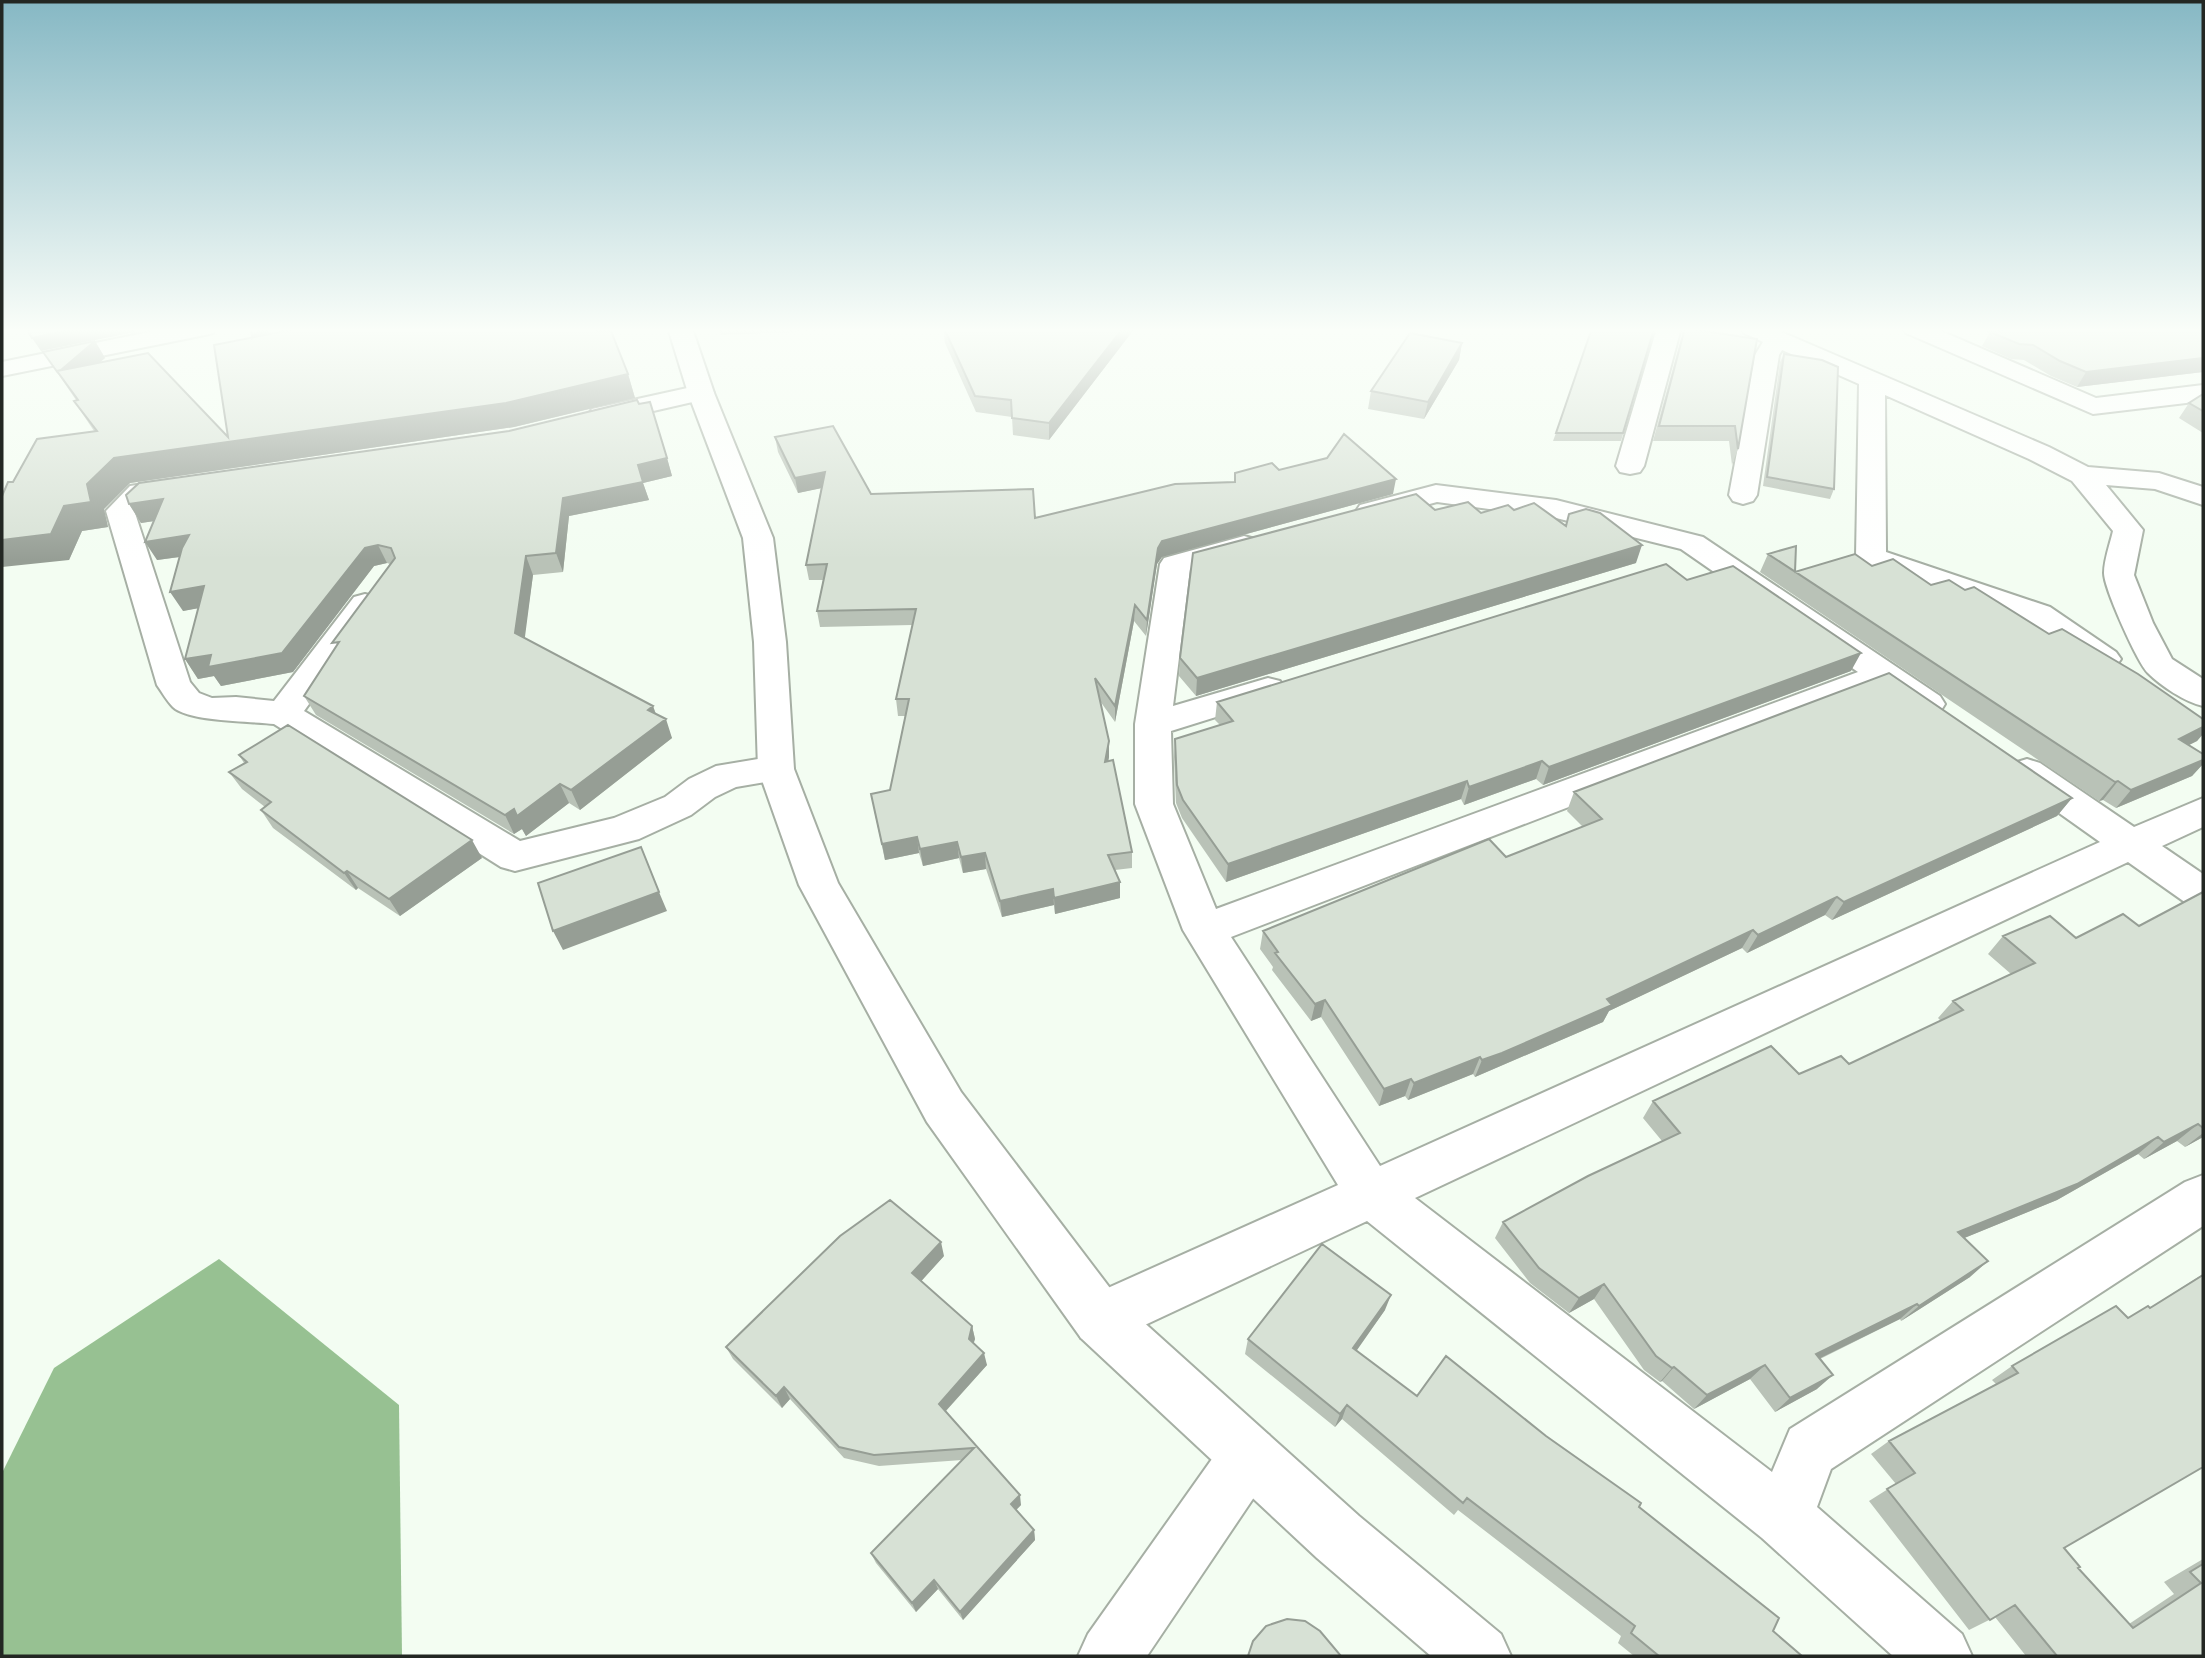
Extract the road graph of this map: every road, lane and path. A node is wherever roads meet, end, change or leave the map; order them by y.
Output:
1 (648, 405) edge
2 (706, 405) edge
3 (1647, 405) edge
4 (1758, 405) edge
5 (1872, 405) edge
6 (1930, 405) edge
7 (577, 422) edge
8 (1630, 467) dead end
9 (2082, 475) junction
10 (205, 482) edge
11 (1743, 495) dead end
12 (2203, 496) edge
13 (1345, 518) edge
14 (1280, 536) edge
15 (1708, 554) junction
16 (1669, 566) edge
17 (387, 575) edge
18 (1884, 674) junction
19 (1298, 679) edge
20 (2198, 707) edge
21 (283, 713) junction
22 (1952, 720) edge
23 (1153, 724) junction
24 (1997, 751) edge
25 (776, 769) junction
26 (2203, 811) edge
27 (2132, 844) junction
28 (2203, 894) edge
29 (1204, 930) junction
30 (1371, 1194) junction
31 (2203, 1198) edge
32 (1100, 1319) junction
33 (1249, 1455) junction
34 (1783, 1517) junction
35 (1110, 1656) edge
36 (1479, 1656) edge
37 (1940, 1656) edge

1 - 7 main road
2 - 25 main road
3 - 8 main road
4 - 11 main road
5 - 20 main road
6 - 9 main road
9 - 12 main road
9 - 20 main road
10 - 21 main road
13 - 15 main road
14 - 23 main road
15 - 16 main road
15 - 18 main road
17 - 21 main road
18 - 22 main road
18 - 29 main road
19 - 23 main road
21 - 25 main road
23 - 29 main road
24 - 27 main road
25 - 32 main road
26 - 27 main road
27 - 28 main road
27 - 30 main road
29 - 30 main road
30 - 32 main road
30 - 34 main road
31 - 34 main road
32 - 33 main road
33 - 35 main road
33 - 36 main road
34 - 37 main road

